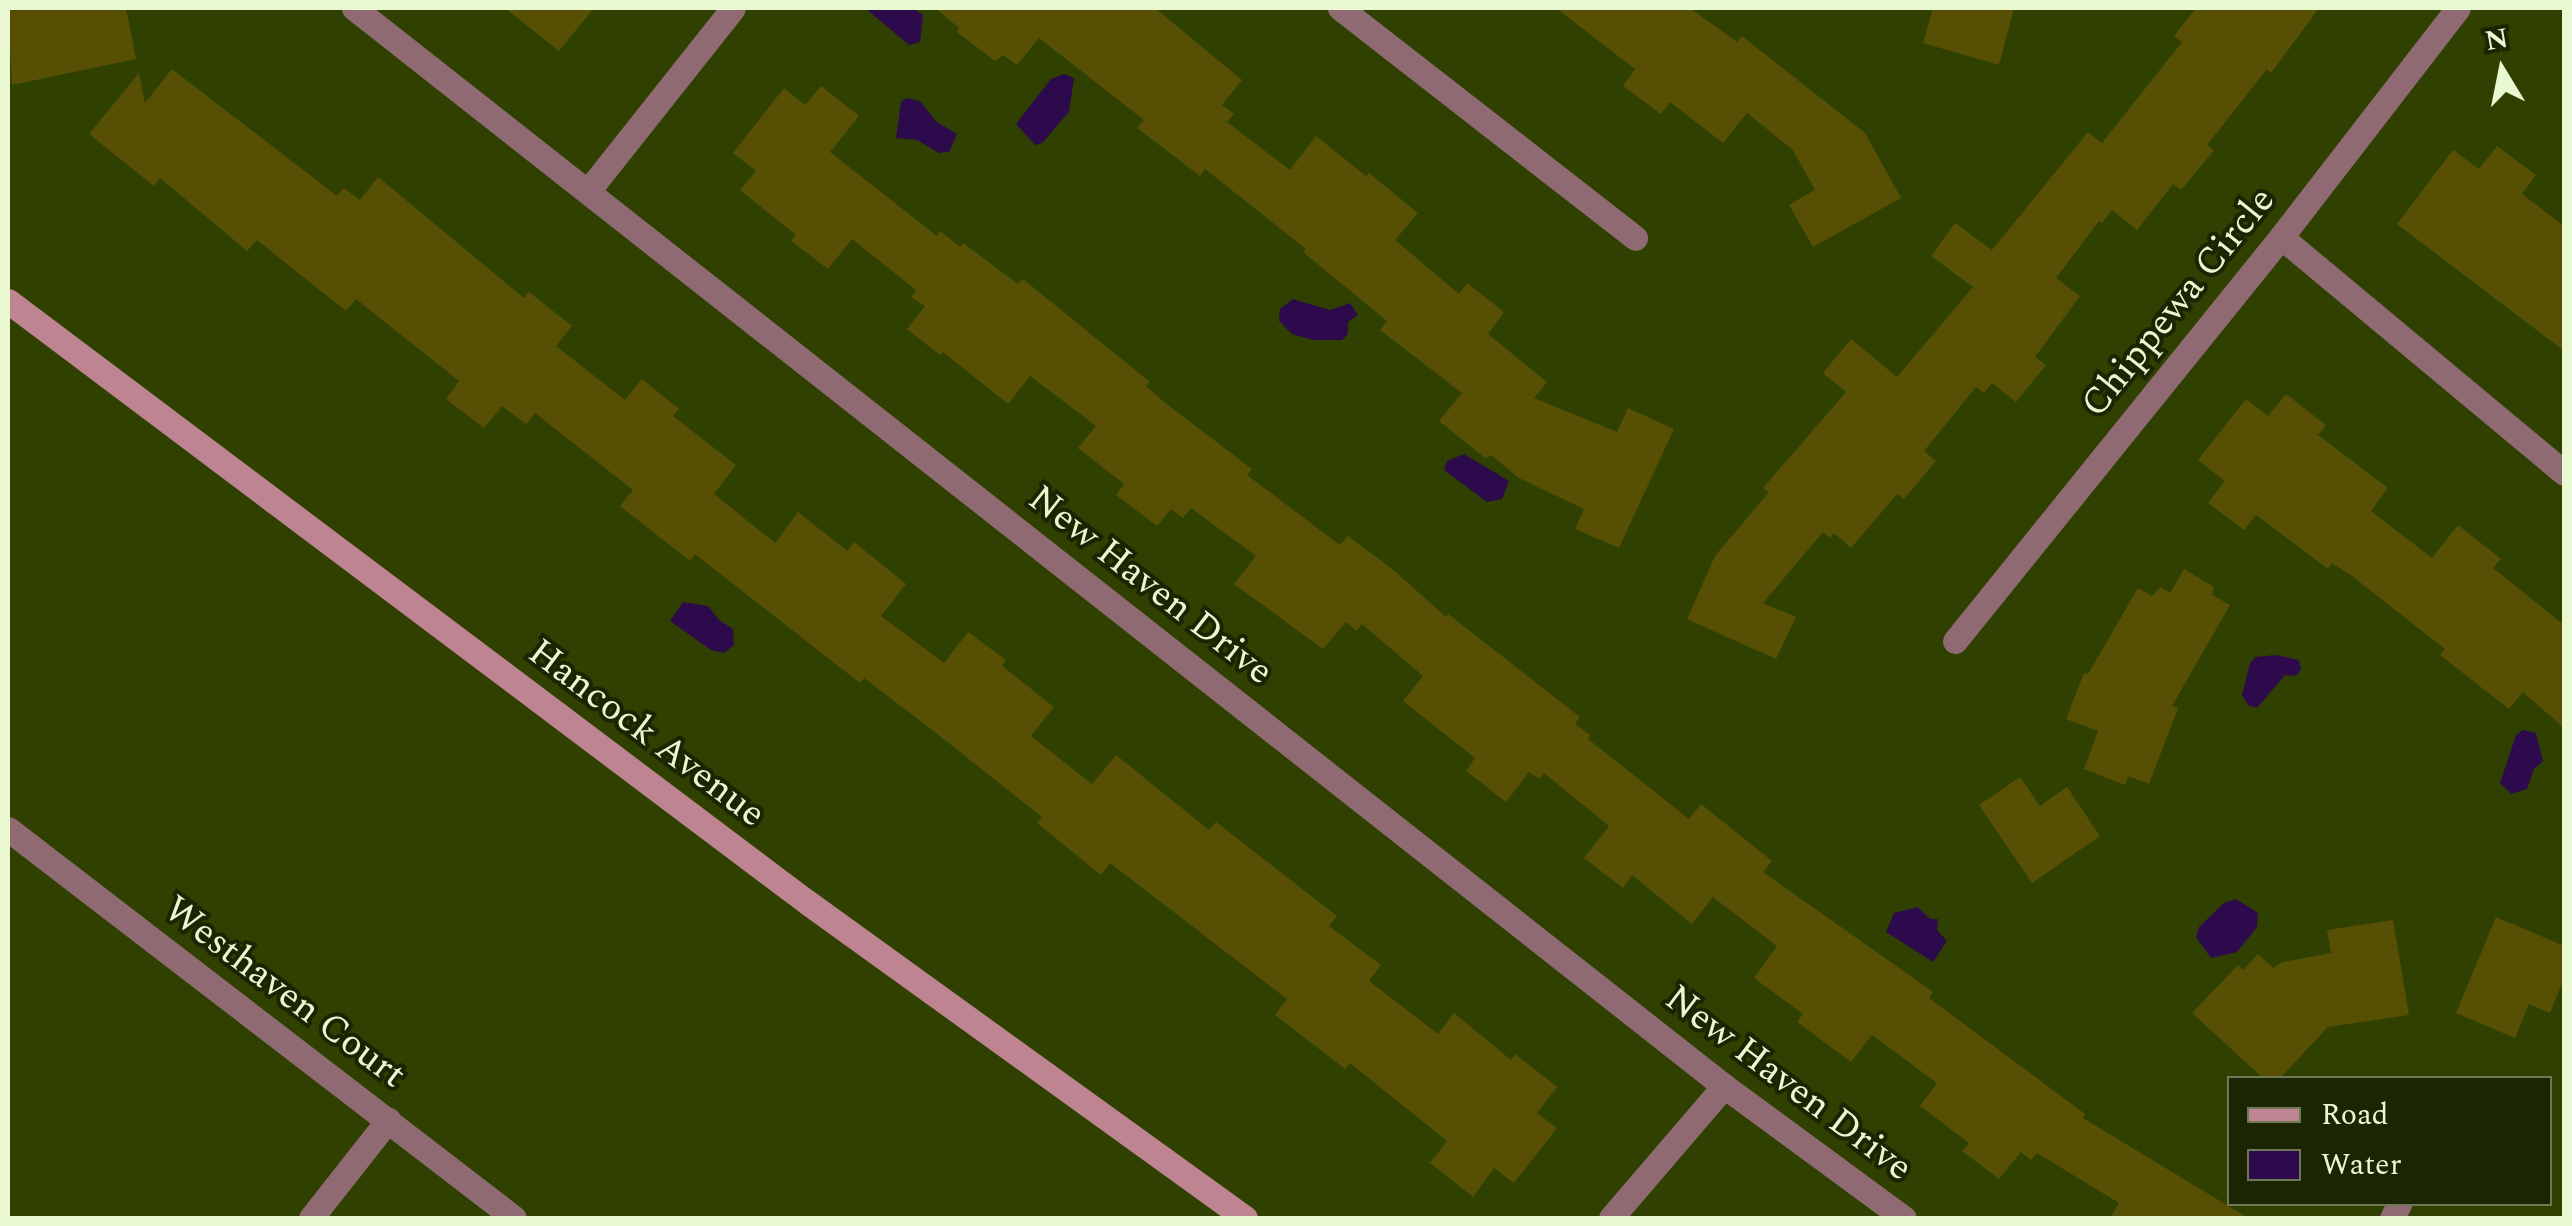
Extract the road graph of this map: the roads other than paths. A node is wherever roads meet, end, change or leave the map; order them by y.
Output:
1 (354, 8) edge
2 (732, 8) edge
3 (1340, 8) edge
4 (2458, 8) edge
5 (588, 190) junction
6 (2281, 237) junction
7 (1636, 238) dead end
8 (8, 301) edge
9 (2564, 473) edge
10 (1955, 642) dead end
11 (8, 829) edge
12 (1724, 1086) junction
13 (388, 1120) junction
14 (311, 1218) edge
15 (514, 1218) edge
16 (1245, 1218) edge
17 (1611, 1218) edge
18 (1904, 1218) edge

1 - 5 street, New Haven Drive
2 - 5 street
3 - 7 street
4 - 6 street, Chippewa Circle
5 - 12 street, New Haven Drive
6 - 9 street
6 - 10 street, Chippewa Circle
8 - 16 main road, Hancock Avenue
11 - 13 street, Westhaven Court
12 - 17 street
12 - 18 street, New Haven Drive
13 - 14 street
13 - 15 street, Westhaven Court

